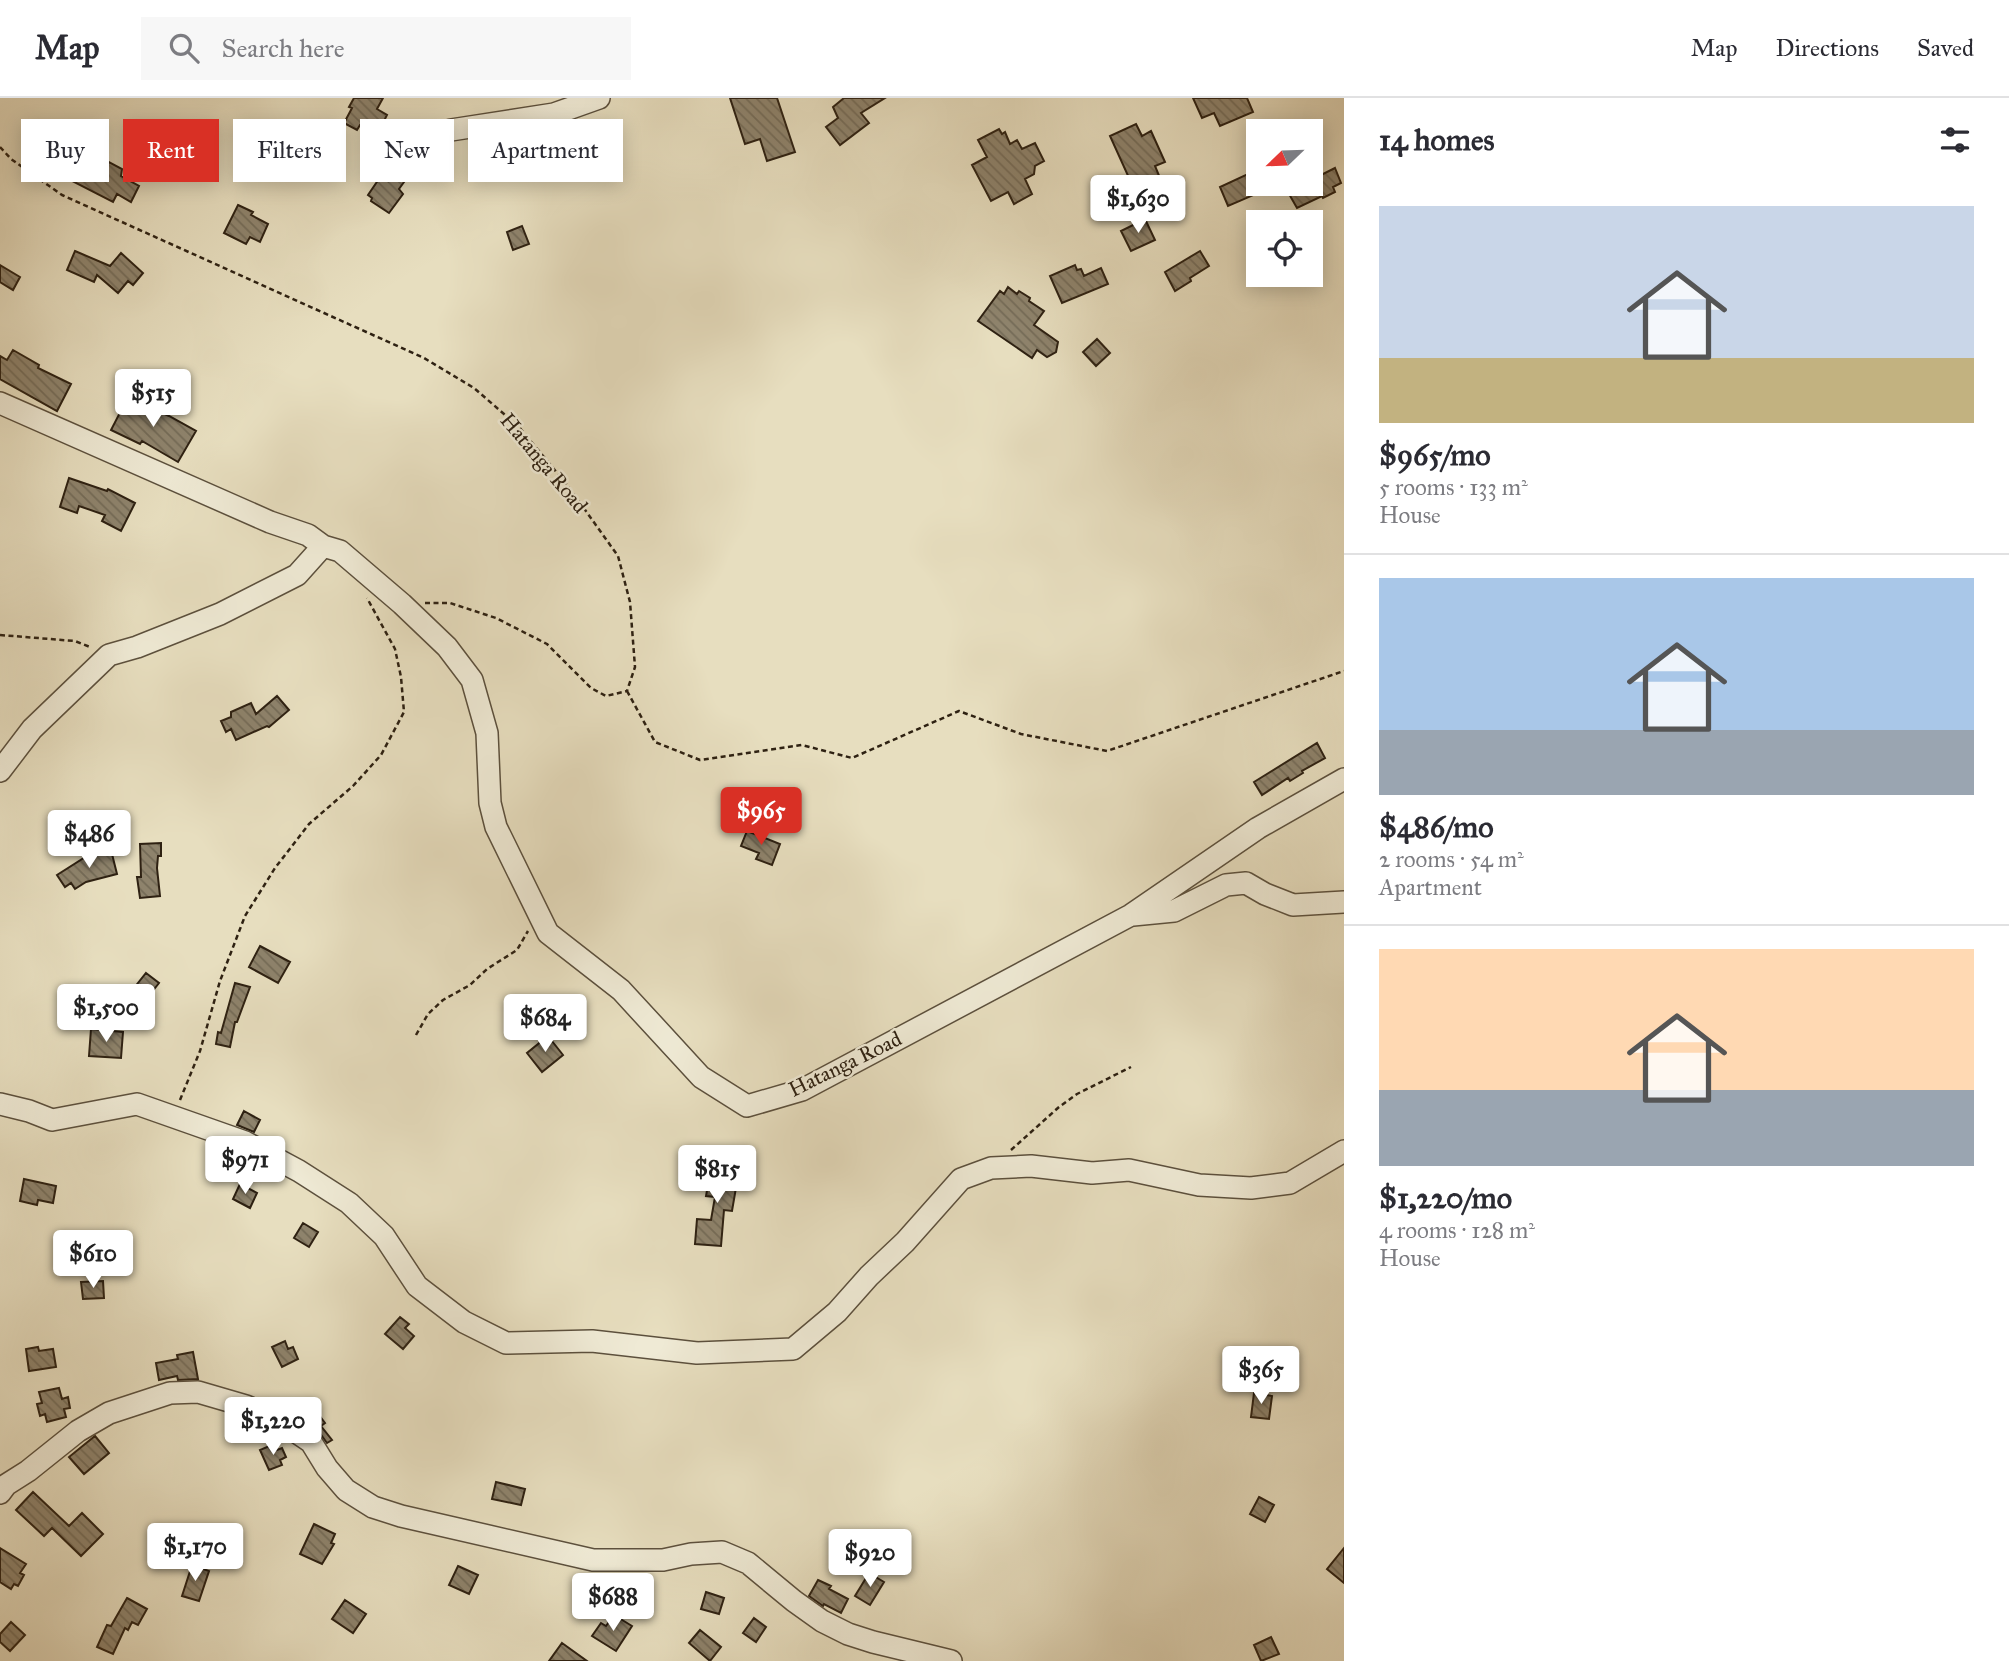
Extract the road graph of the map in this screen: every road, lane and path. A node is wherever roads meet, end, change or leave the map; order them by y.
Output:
1 (599, 98) edge
2 (454, 130) edge
3 (0, 147) edge
4 (0, 403) edge
5 (323, 546) junction
6 (361, 588) dead end
7 (402, 604) junction
8 (0, 635) edge
9 (109, 655) junction
10 (1344, 671) edge
11 (627, 691) junction
12 (0, 771) edge
13 (1344, 779) edge
14 (1344, 902) edge
15 (1131, 915) junction
16 (543, 923) junction
17 (416, 1035) dead end
18 (1131, 1067) dead end
19 (0, 1104) edge
20 (173, 1116) junction
21 (1344, 1151) edge
22 (991, 1168) junction
23 (2, 1487) edge
24 (951, 1661) edge

1 - 2 street
3 - 11 path, Hatanga Road
4 - 5 street, Hatanga Road
5 - 7 street, Hatanga Road
5 - 9 street
6 - 20 path
7 - 11 path
7 - 16 street, Hatanga Road
8 - 9 path
9 - 12 street
10 - 11 path
13 - 15 street, Hatanga Road
14 - 15 street
15 - 16 street, Hatanga Road
16 - 17 path
18 - 22 path
19 - 20 street
20 - 22 street
21 - 22 street
23 - 24 street

